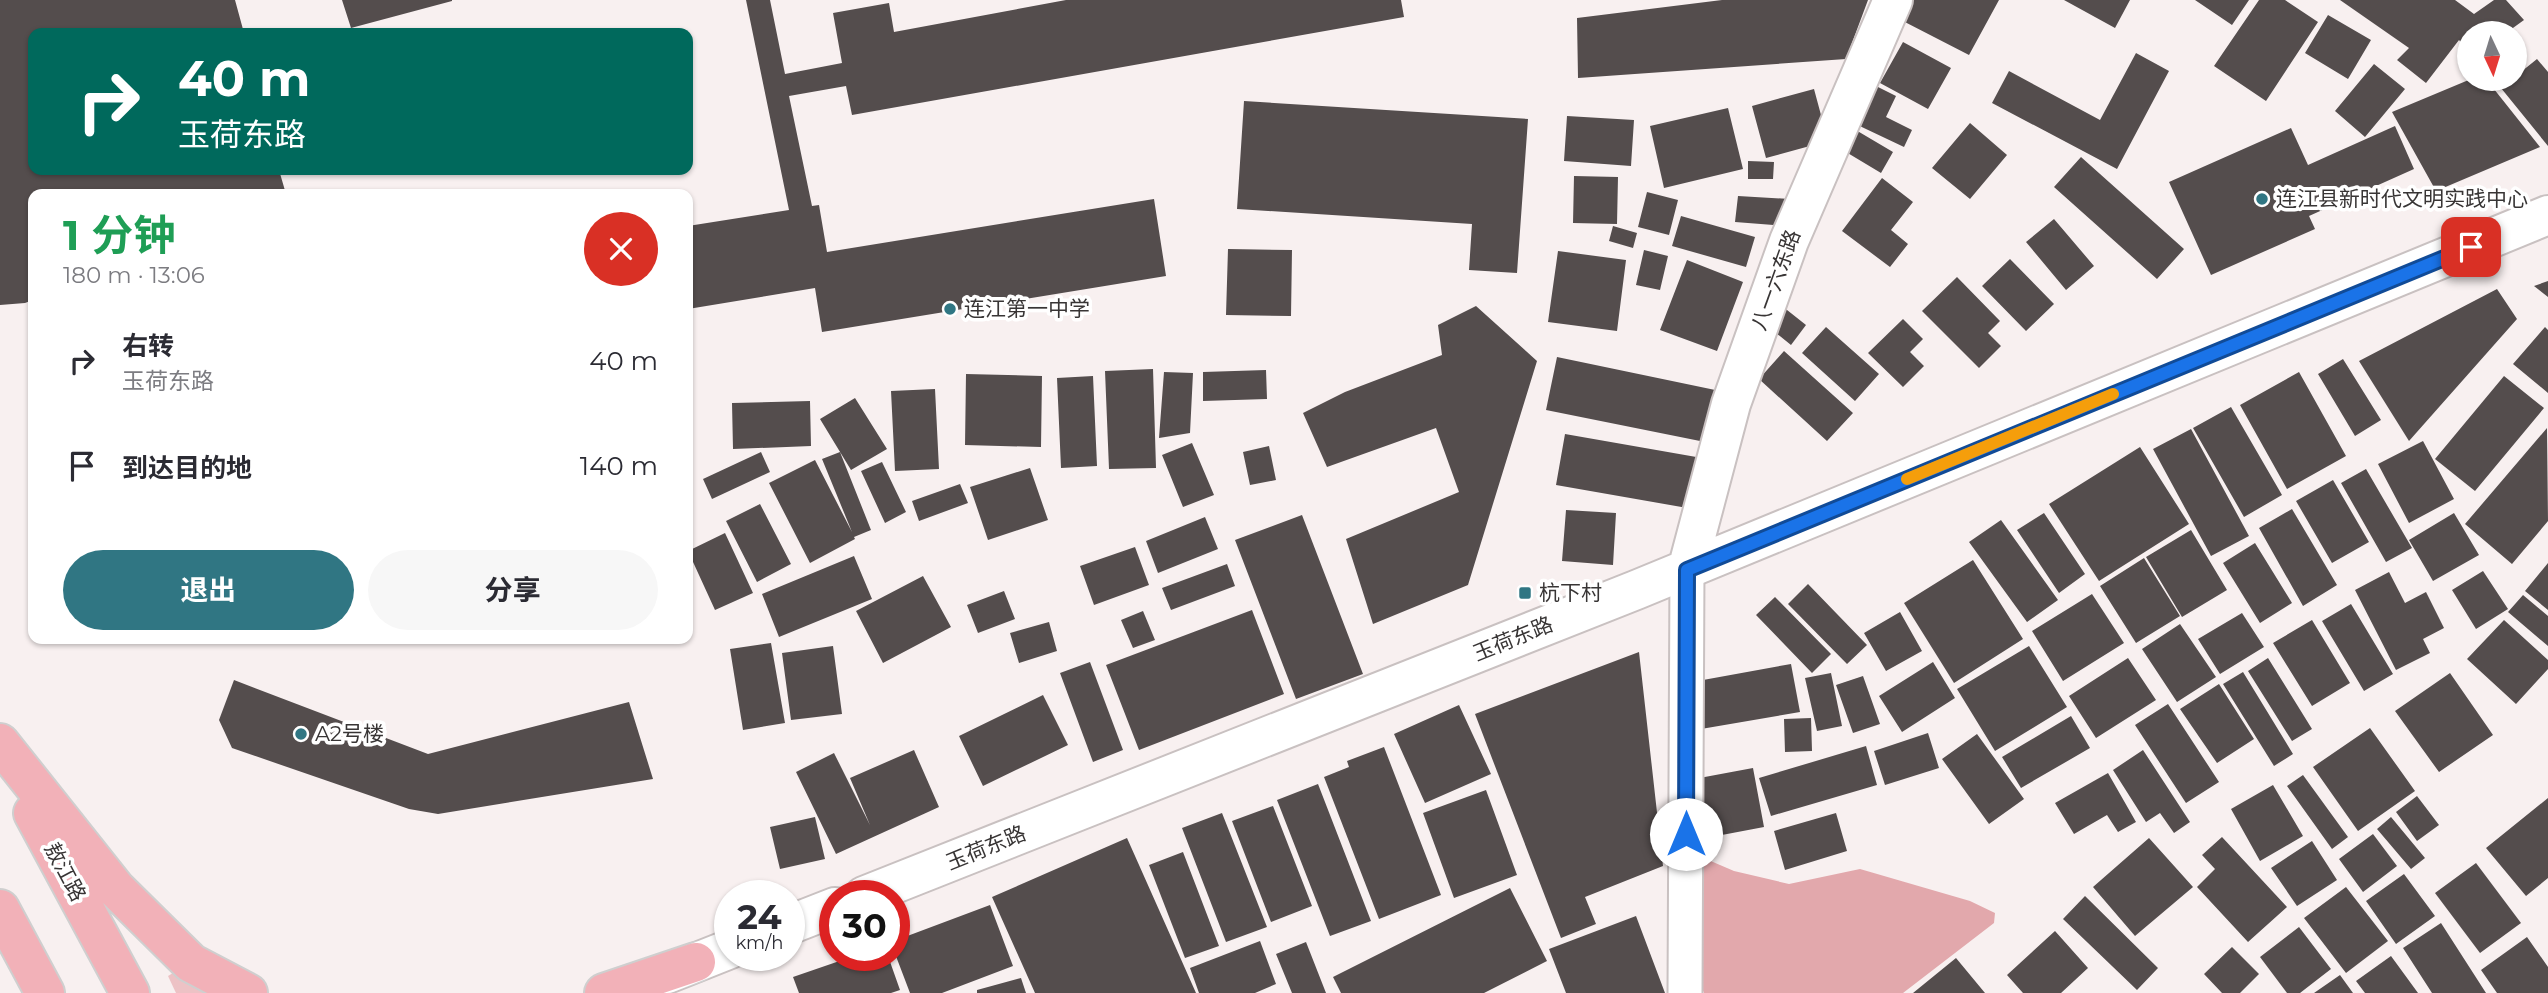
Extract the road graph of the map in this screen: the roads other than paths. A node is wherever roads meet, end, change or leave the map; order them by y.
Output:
1 (1893, 0) edge
2 (2548, 215) edge
3 (1687, 570) junction
4 (0, 743) edge
5 (0, 752) edge
6 (904, 880) edge
7 (0, 909) edge
8 (713, 956) edge
9 (45, 993) edge
10 (130, 993) edge
11 (248, 993) edge
12 (604, 993) edge
13 (620, 993) edge
14 (650, 993) edge
15 (1685, 993) edge

1 - 3 main road, 八一六东路
2 - 3 main road, 玉荷东路
3 - 6 main road, 玉荷东路
3 - 15 street
4 - 11 main road
5 - 10 main road, 敖江路
7 - 9 main road
8 - 12 main road
8 - 13 main road
8 - 14 main road

